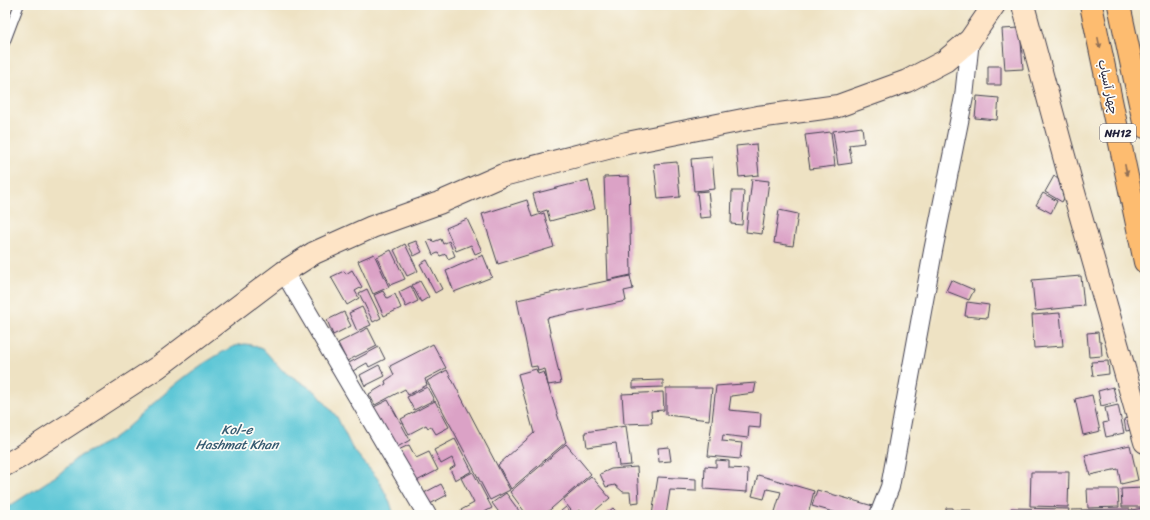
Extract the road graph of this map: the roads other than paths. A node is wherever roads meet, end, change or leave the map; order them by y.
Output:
1 (19, 5) edge
2 (994, 5) edge
3 (1023, 5) edge
4 (1091, 5) edge
5 (1119, 5) edge
6 (970, 40) junction
7 (5, 42) edge
8 (1145, 127) edge
9 (1145, 262) edge
10 (284, 272) junction
11 (1145, 442) edge
12 (5, 465) edge
13 (427, 515) edge
14 (879, 515) edge

1 - 7 lane
2 - 6 street
3 - 11 street
4 -> 9 highway, چهار آسیاب / NH12
5 - 8 highway, NH12
6 - 10 street
6 - 14 street
10 - 12 street
10 - 13 street

